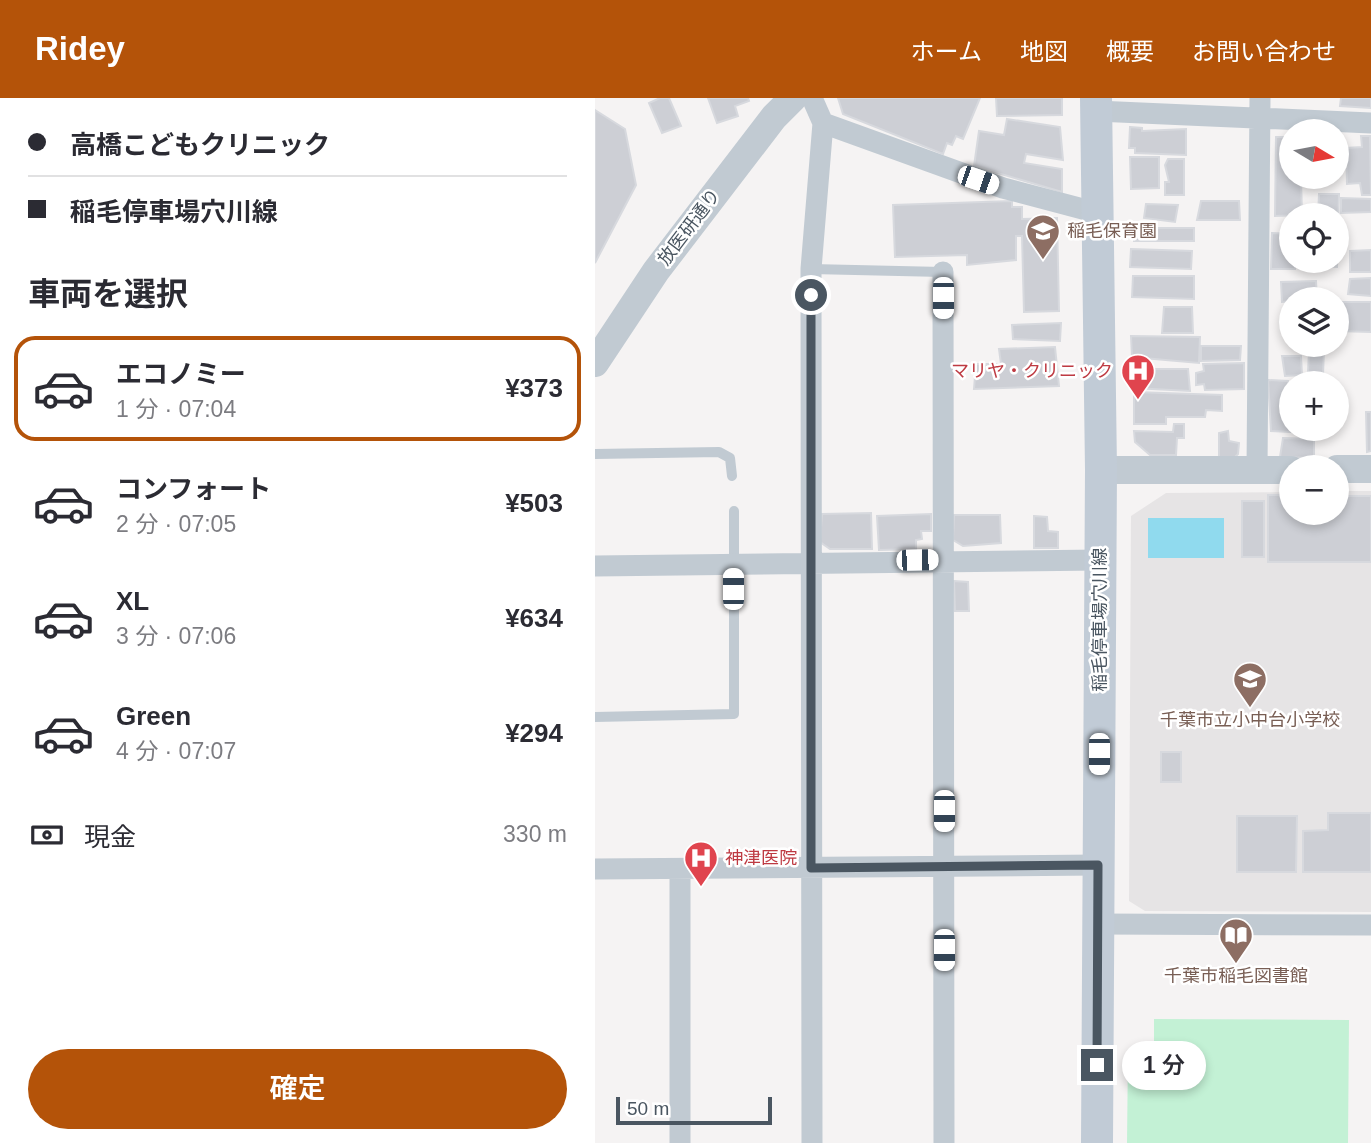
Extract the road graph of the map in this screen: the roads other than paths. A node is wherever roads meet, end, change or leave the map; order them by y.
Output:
1 (793, 98) edge
2 (812, 98) edge
3 (1096, 105) edge
4 (1260, 108) edge
5 (823, 123) junction
6 (1371, 123) edge
7 (1098, 214) junction
8 (811, 269) junction
9 (943, 272) joint
10 (595, 363) edge
11 (595, 454) edge
12 (1349, 469) edge
13 (1371, 469) edge
14 (1101, 470) junction
15 (1257, 470) junction
16 (1279, 470) edge
17 (732, 476) dead end
18 (734, 510) dead end
19 (944, 560) junction
20 (1100, 560) junction
21 (811, 562) junction
22 (733, 564) junction
23 (595, 566) edge
24 (595, 717) edge
25 (1098, 865) junction
26 (944, 867) junction
27 (811, 868) junction
28 (680, 869) junction
29 (595, 870) edge
30 (1097, 924) junction
31 (1371, 925) edge
32 (680, 1143) edge
33 (812, 1143) edge
34 (944, 1143) edge
35 (1097, 1143) edge

1 - 10 street, 放医研通り
2 - 5 street
3 - 4 street
3 - 7 main road, 稲毛停車場穴川線
4 - 6 street
4 - 15 street
5 - 7 street
5 - 8 street
7 - 14 main road, 稲毛停車場穴川線
8 - 9 lane
8 - 21 street
9 - 19 street
11 - 17 lane
12 - 13 street
14 - 15 street
14 - 20 main road, 稲毛停車場穴川線
15 - 16 street
18 - 22 lane
19 - 20 street
19 - 21 street
19 - 26 street
20 - 25 main road, 稲毛停車場穴川線
21 - 22 street
21 - 27 street
22 - 23 street
22 - 24 lane
25 - 26 street
25 - 30 main road, 稲毛停車場穴川線
26 - 27 street
26 - 34 street
27 - 28 street
27 - 33 street
28 - 29 street
28 - 32 street
30 - 31 street
30 - 35 main road, 稲毛停車場穴川線

